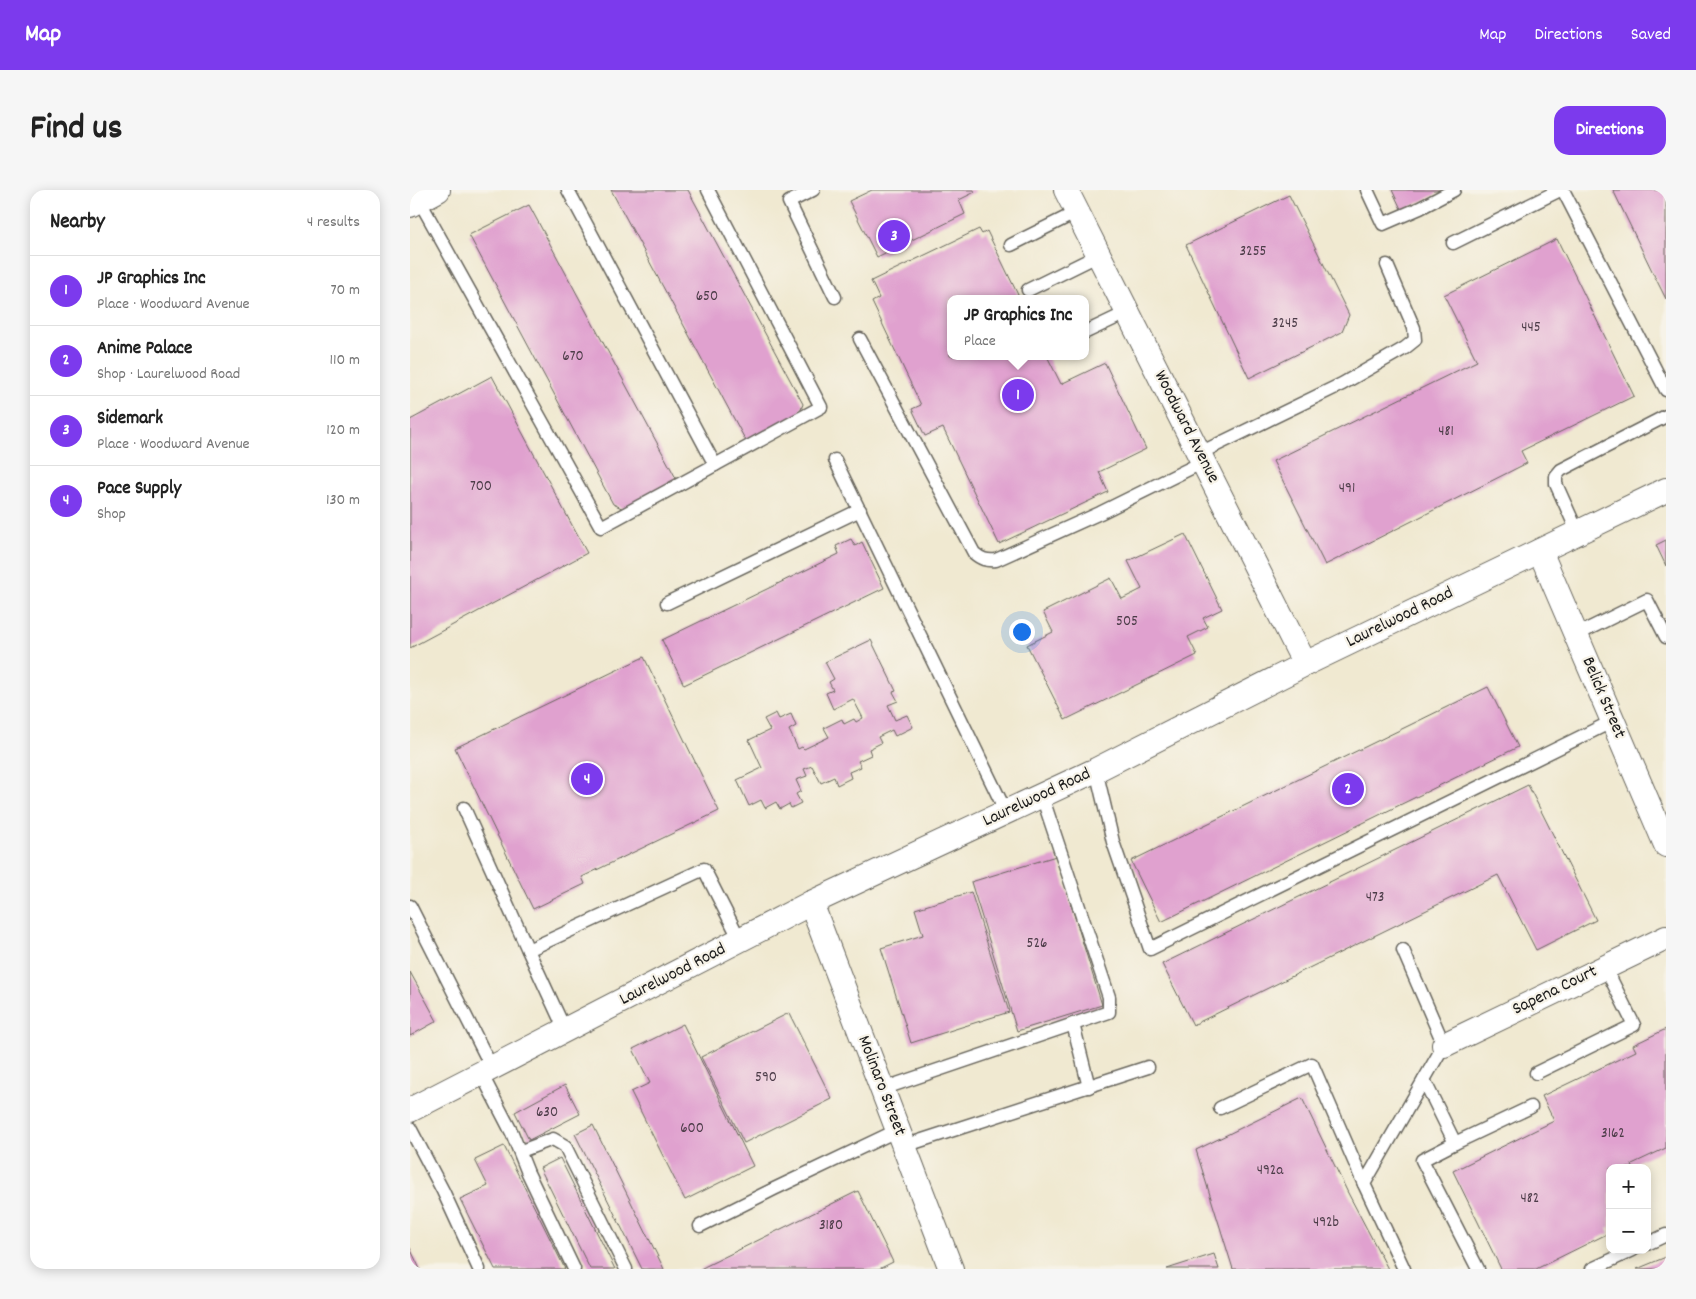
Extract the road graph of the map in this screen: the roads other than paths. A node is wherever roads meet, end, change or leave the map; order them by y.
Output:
1 (568, 190) edge
2 (708, 190) edge
3 (813, 190) edge
4 (1066, 190) edge
5 (1367, 190) edge
6 (1454, 190) edge
7 (1562, 190) edge
8 (422, 198) edge
9 (1077, 212) junction
10 (1453, 244) dead end
11 (1011, 245) dead end
12 (1099, 255) junction
13 (1387, 265) dead end
14 (1028, 290) dead end
15 (835, 297) dead end
16 (1128, 312) junction
17 (1089, 331) edge
18 (860, 339) dead end
19 (1666, 390) edge
20 (1666, 416) edge
21 (1202, 458) junction
22 (835, 460) dead end
23 (716, 465) junction
24 (1666, 490) edge
25 (860, 510) junction
26 (1578, 533) junction
27 (1540, 551) junction
28 (667, 603) dead end
29 (1576, 635) junction
30 (1666, 637) edge
31 (1305, 664) junction
32 (1613, 721) junction
33 (1096, 770) junction
34 (1042, 796) junction
35 (464, 808) dead end
36 (1006, 812) junction
37 (1666, 845) edge
38 (811, 903) junction
39 (410, 906) edge
40 (1666, 938) edge
41 (740, 940) junction
42 (528, 950) junction
43 (1403, 950) dead end
44 (1605, 967) junction
45 (1073, 1024) junction
46 (565, 1030) junction
47 (1444, 1045) junction
48 (1148, 1067) dead end
49 (486, 1070) junction
50 (1536, 1072) dead end
51 (1424, 1080) junction
52 (1089, 1086) junction
53 (882, 1089) junction
54 (1531, 1107) dead end
55 (1220, 1108) dead end
56 (410, 1110) edge
57 (410, 1128) edge
58 (901, 1138) junction
59 (1455, 1143) junction
60 (521, 1151) junction
61 (1364, 1184) junction
62 (700, 1226) dead end
63 (1666, 1235) edge
64 (1651, 1242) edge
65 (1624, 1254) edge
66 (479, 1269) edge
67 (574, 1269) edge
68 (626, 1269) edge
69 (951, 1269) edge
70 (1404, 1269) edge
71 (1478, 1269) edge
72 (1592, 1269) edge

1 - 23 lane
2 - 23 lane
3 - 15 lane
4 - 9 street, Woodward Avenue
5 - 6 lane
7 - 10 lane
7 - 19 lane
8 - 23 lane
9 - 11 lane
9 - 12 street, Woodward Avenue
12 - 14 lane
12 - 16 street, Woodward Avenue
13 - 21 lane
16 - 17 lane
16 - 21 street, Woodward Avenue
18 - 21 lane
20 - 26 lane
21 - 31 street, Woodward Avenue
22 - 25 lane
24 - 26 street, Laurelwood Road
25 - 28 lane
25 - 36 lane
26 - 27 street, Laurelwood Road
27 - 29 street, Belick Street
27 - 31 street, Laurelwood Road
29 - 30 lane
29 - 32 street, Belick Street
31 - 33 street, Laurelwood Road
32 - 33 lane
32 - 37 street, Belick Street
33 - 34 street, Laurelwood Road
34 - 36 street, Laurelwood Road
34 - 45 lane
35 - 42 lane
36 - 38 street, Laurelwood Road
38 - 41 street, Laurelwood Road
38 - 53 street, Molinaro Street
39 - 49 lane
40 - 44 street, Sapena Court
41 - 42 lane
41 - 46 street, Laurelwood Road
42 - 46 lane
43 - 47 lane
44 - 47 street, Sapena Court
44 - 50 lane
45 - 52 lane
45 - 53 lane
46 - 49 street, Laurelwood Road
47 - 51 lane
48 - 52 lane
49 - 56 street, Laurelwood Road
49 - 60 lane
51 - 59 lane
51 - 61 lane
52 - 58 lane
53 - 58 street, Molinaro Street
54 - 59 lane
55 - 61 lane
57 - 66 lane
58 - 62 lane
58 - 69 street, Molinaro Street
59 - 71 lane
60 - 67 lane
60 - 68 lane
61 - 70 lane
63 - 64 lane
65 - 72 lane

